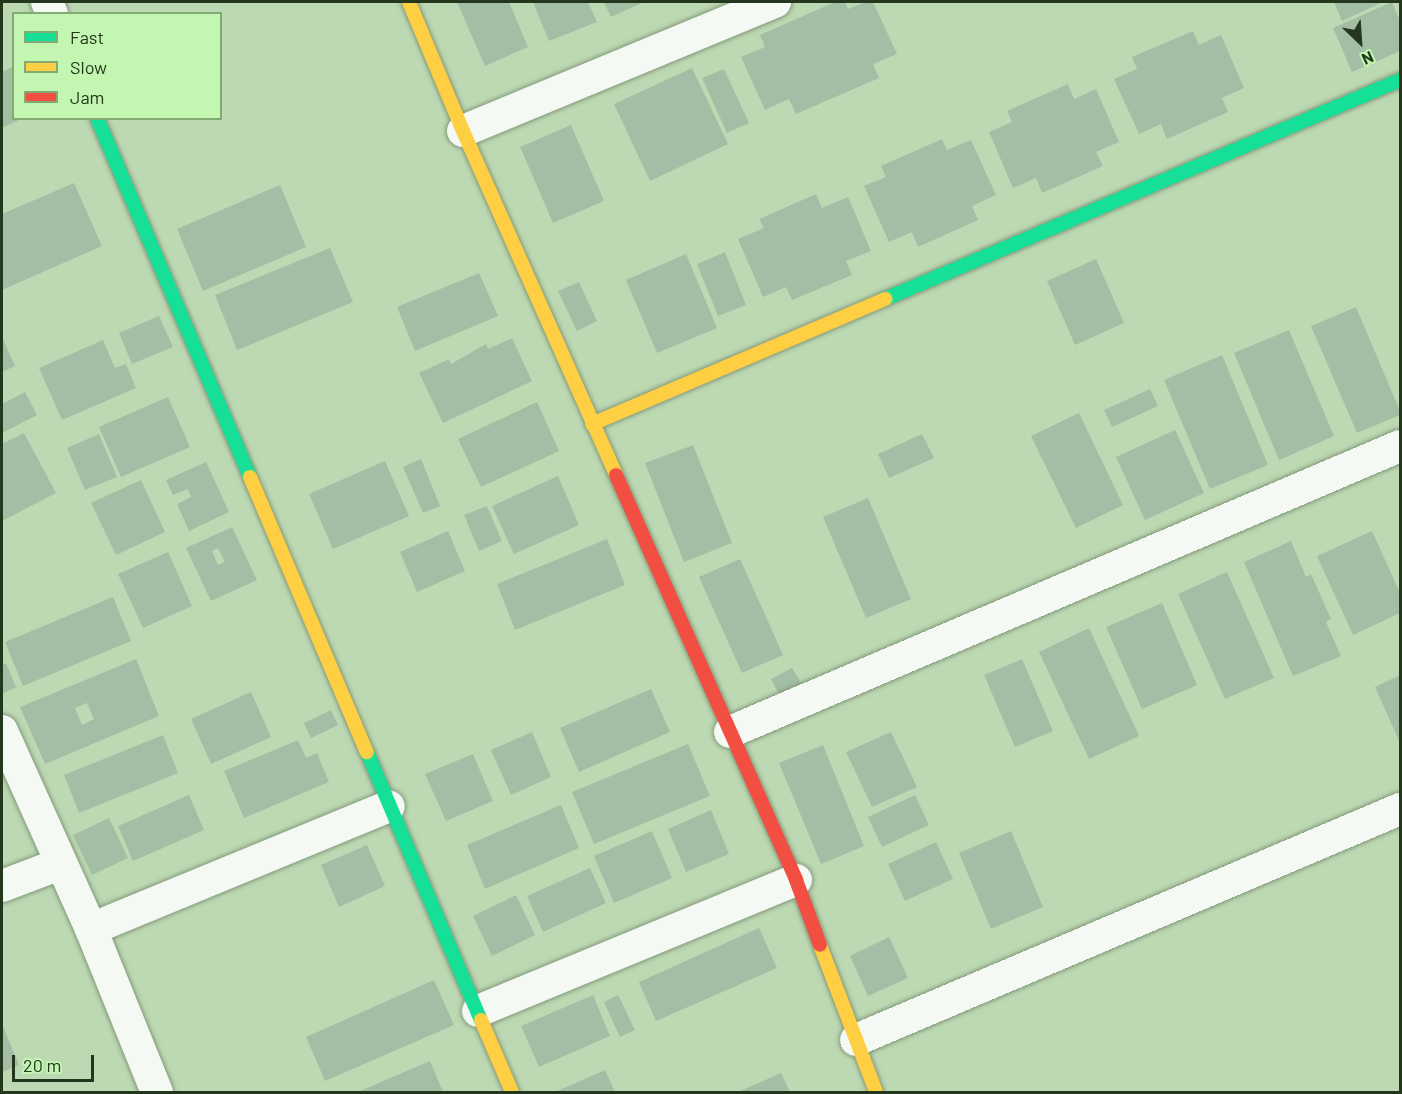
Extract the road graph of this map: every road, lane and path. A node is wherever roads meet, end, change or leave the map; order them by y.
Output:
1 (409, 2) edge
2 (775, 2) edge
3 (1401, 81) edge
4 (98, 120) edge
5 (463, 131) junction
6 (592, 424) junction
7 (1401, 446) edge
8 (2, 731) edge
9 (730, 732) junction
10 (389, 806) junction
11 (1401, 809) edge
12 (60, 864) junction
13 (796, 879) junction
14 (2, 886) edge
15 (92, 929) junction
16 (478, 1011) junction
17 (856, 1040) junction
18 (157, 1092) edge
19 (512, 1092) edge
20 (876, 1092) edge

1 - 5 street
2 - 5 street
3 - 6 street
4 - 10 street
5 - 6 street
6 - 9 street
7 - 9 street
8 - 12 street
9 - 13 street
10 - 15 street
10 - 16 street
11 - 17 street
12 - 14 street
12 - 15 street
13 - 16 street
13 - 17 street
15 - 18 street
16 - 19 street
17 - 20 street

